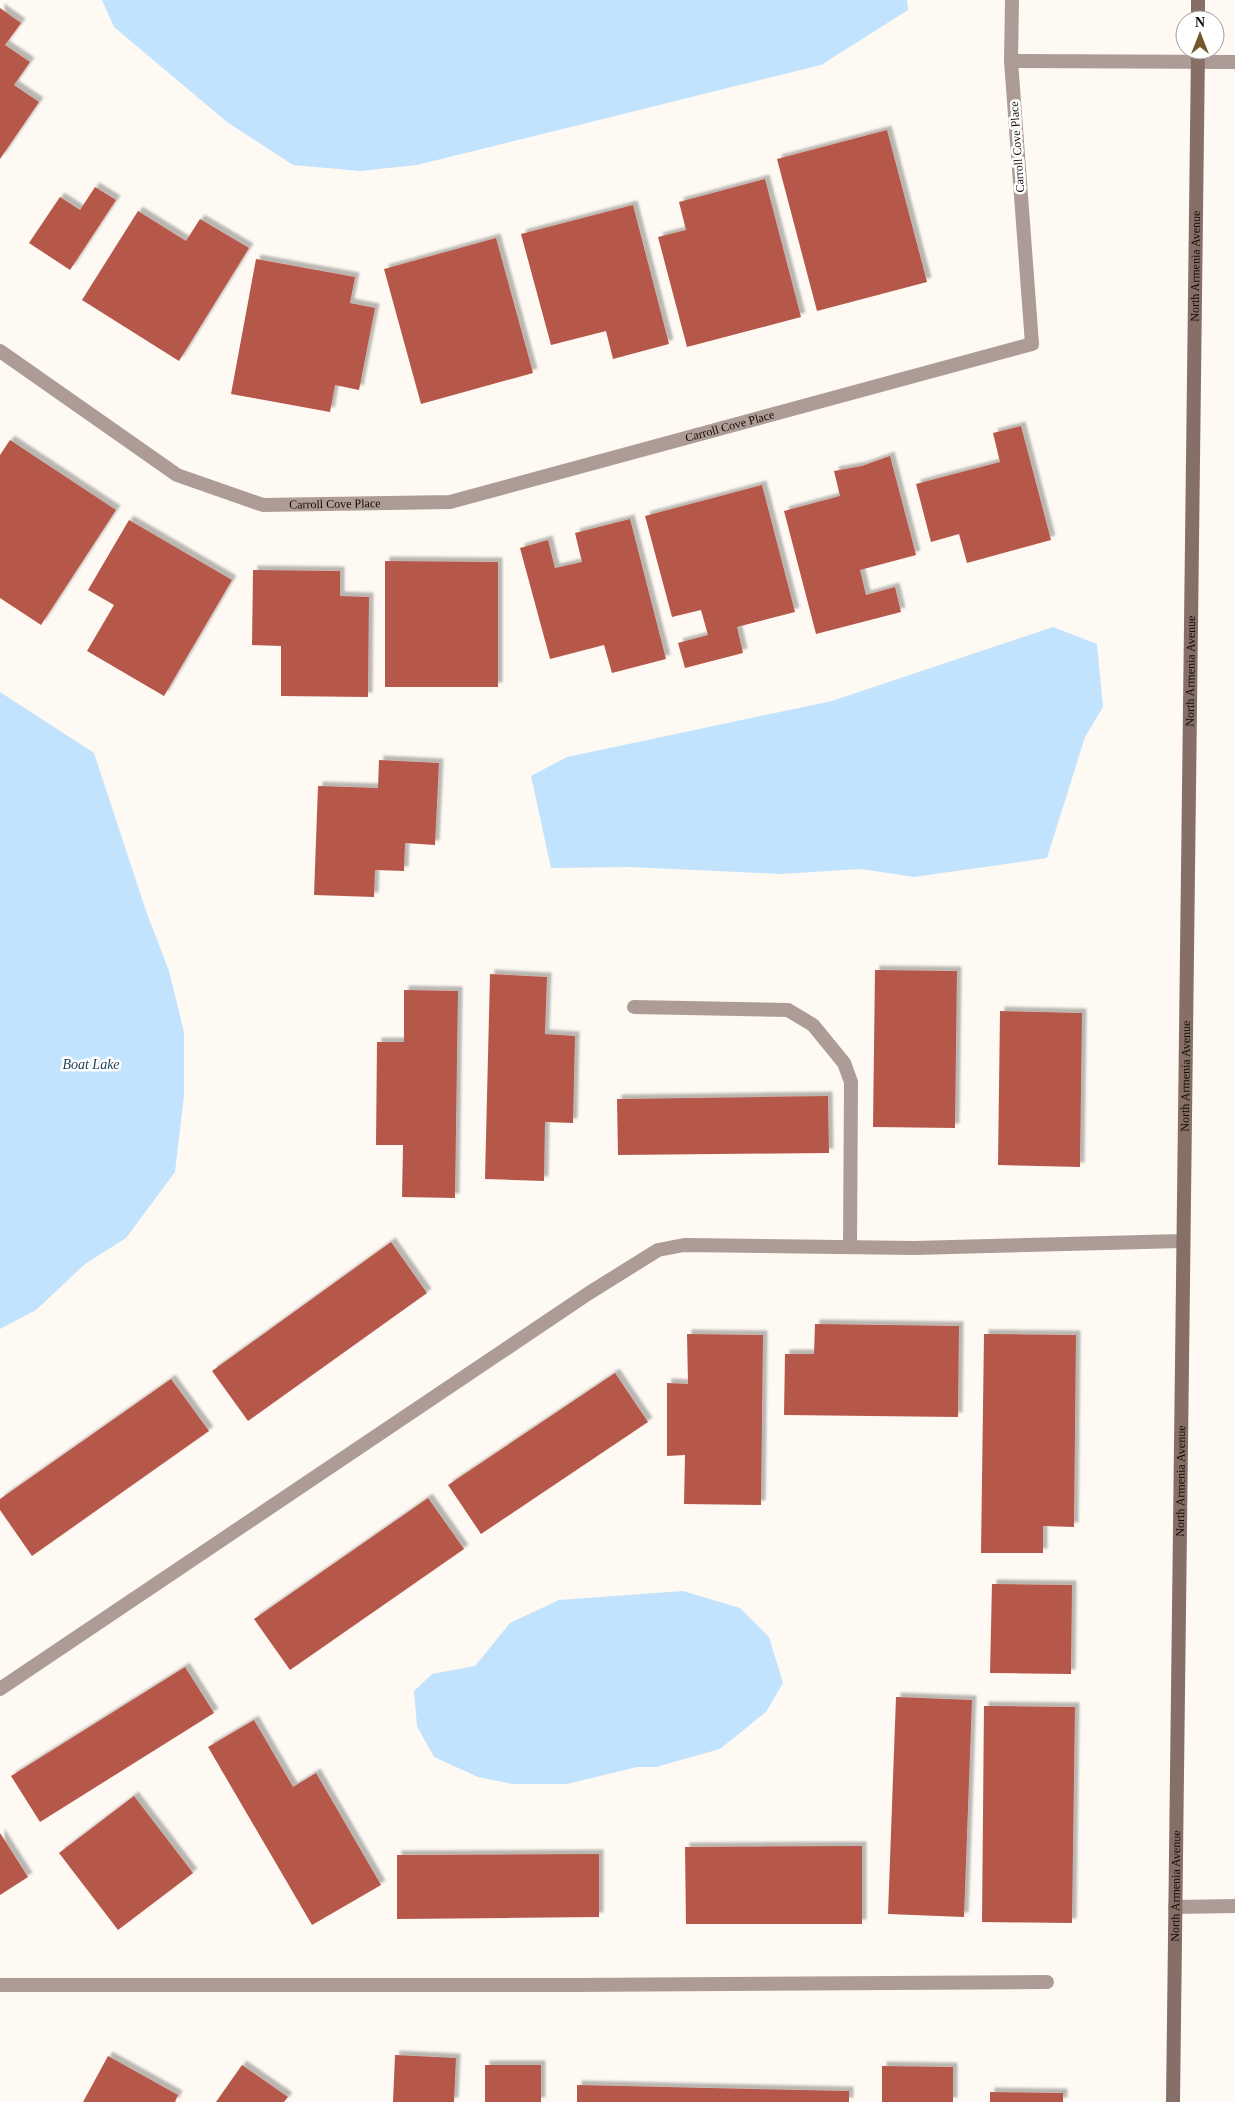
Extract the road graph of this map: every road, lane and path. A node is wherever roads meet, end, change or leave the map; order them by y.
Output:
1 (1012, 0) edge
2 (1175, 57) edge
3 (1198, 60) edge
4 (1011, 61) junction
5 (0, 351) edge
6 (634, 1006) dead end
7 (1183, 1241) junction
8 (850, 1247) junction
9 (0, 1689) edge
10 (1235, 1906) edge
11 (1175, 1907) junction
12 (1047, 1982) dead end
13 (0, 1985) edge
14 (1173, 2102) edge

1 - 4 street
2 - 4 street
3 - 7 main road, North Armenia Avenue
4 - 5 street, Carroll Cove Place
6 - 8 street
7 - 8 street
7 - 11 main road, North Armenia Avenue
8 - 9 street
10 - 11 street
11 - 14 main road, North Armenia Avenue
12 - 13 street

